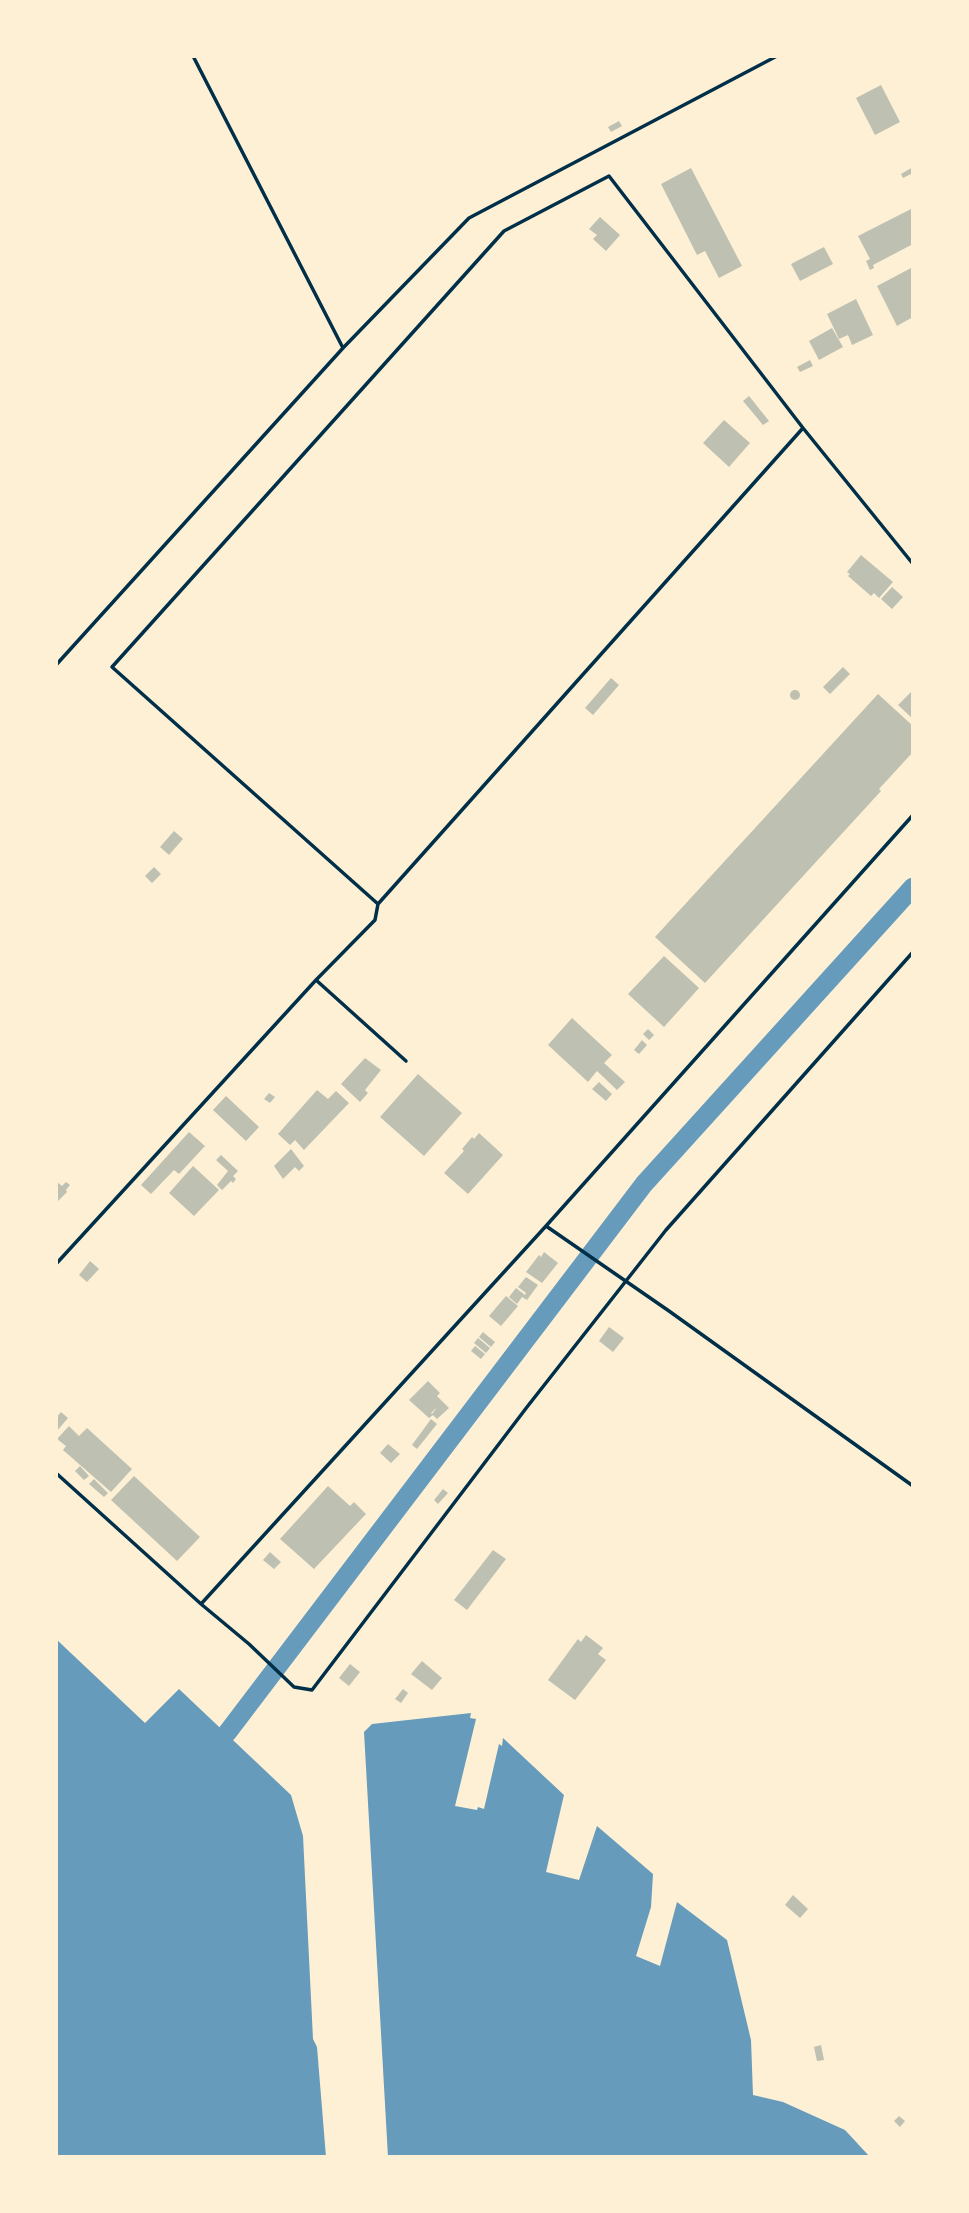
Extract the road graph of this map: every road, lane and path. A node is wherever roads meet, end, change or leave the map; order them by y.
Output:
1 (193, 56) edge
2 (777, 56) edge
3 (343, 348) junction
4 (803, 428) junction
5 (913, 564) edge
6 (56, 665) edge
7 (913, 815) edge
8 (378, 904) junction
9 (913, 952) edge
10 (316, 980) junction
11 (406, 1061) dead end
12 (548, 1228) junction
13 (56, 1264) edge
14 (625, 1281) junction
15 (56, 1473) edge
16 (913, 1486) edge
17 (201, 1604) junction

1 - 3 lane
2 - 3 lane
3 - 6 lane
4 - 5 lane
4 - 8 lane
4 - 8 lane
7 - 12 lane
8 - 10 lane
9 - 14 lane
10 - 11 lane
10 - 13 lane
12 - 14 lane
12 - 17 lane
14 - 16 lane
14 - 17 lane
15 - 17 lane

